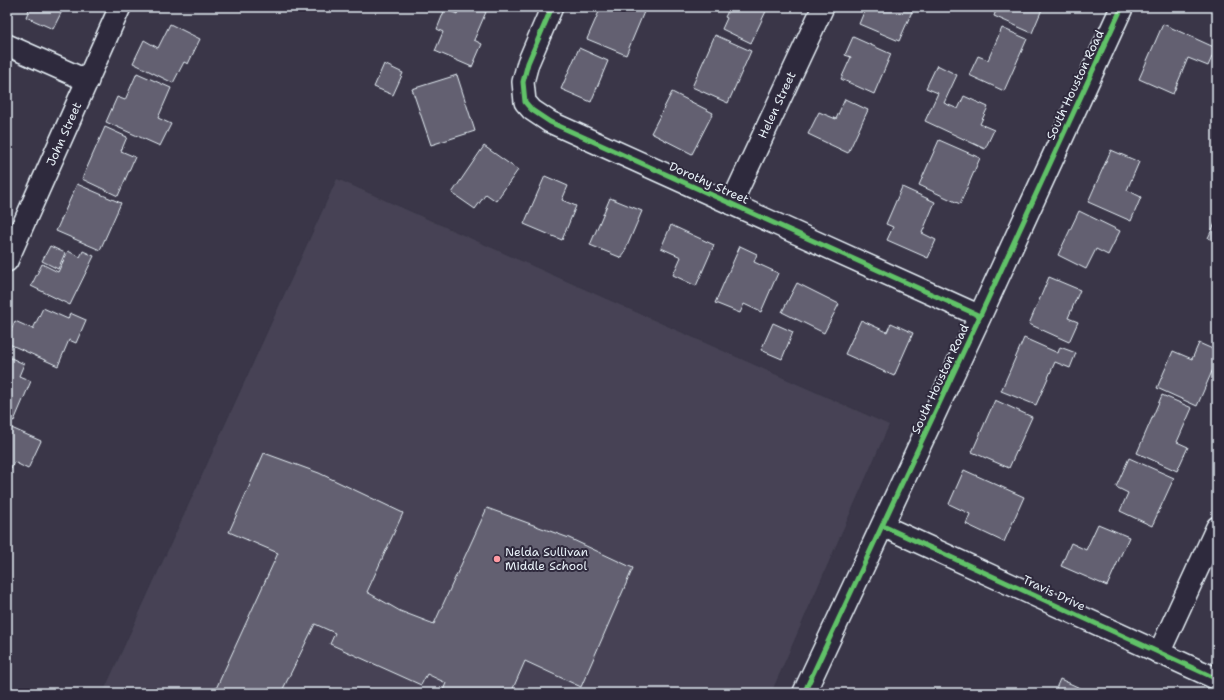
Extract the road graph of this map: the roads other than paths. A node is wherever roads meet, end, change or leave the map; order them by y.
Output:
1 (120, 7) edge
2 (552, 7) edge
3 (823, 7) edge
4 (1122, 7) edge
5 (7, 45) edge
6 (88, 81) junction
7 (731, 204) junction
8 (7, 261) edge
9 (980, 316) junction
10 (883, 526) junction
11 (1217, 527) edge
12 (1159, 653) junction
13 (1217, 679) edge
14 (804, 693) edge

1 - 6 street, John Street
2 - 7 street, Dorothy Street
3 - 7 street, Helen Street
4 - 9 street, South Houston Road
5 - 6 street
6 - 8 street, John Street
7 - 9 street, Dorothy Street
9 - 10 street, South Houston Road
10 - 12 street, Travis Drive
10 - 14 street, South Houston Road
11 - 12 street
12 - 13 street, Travis Drive

